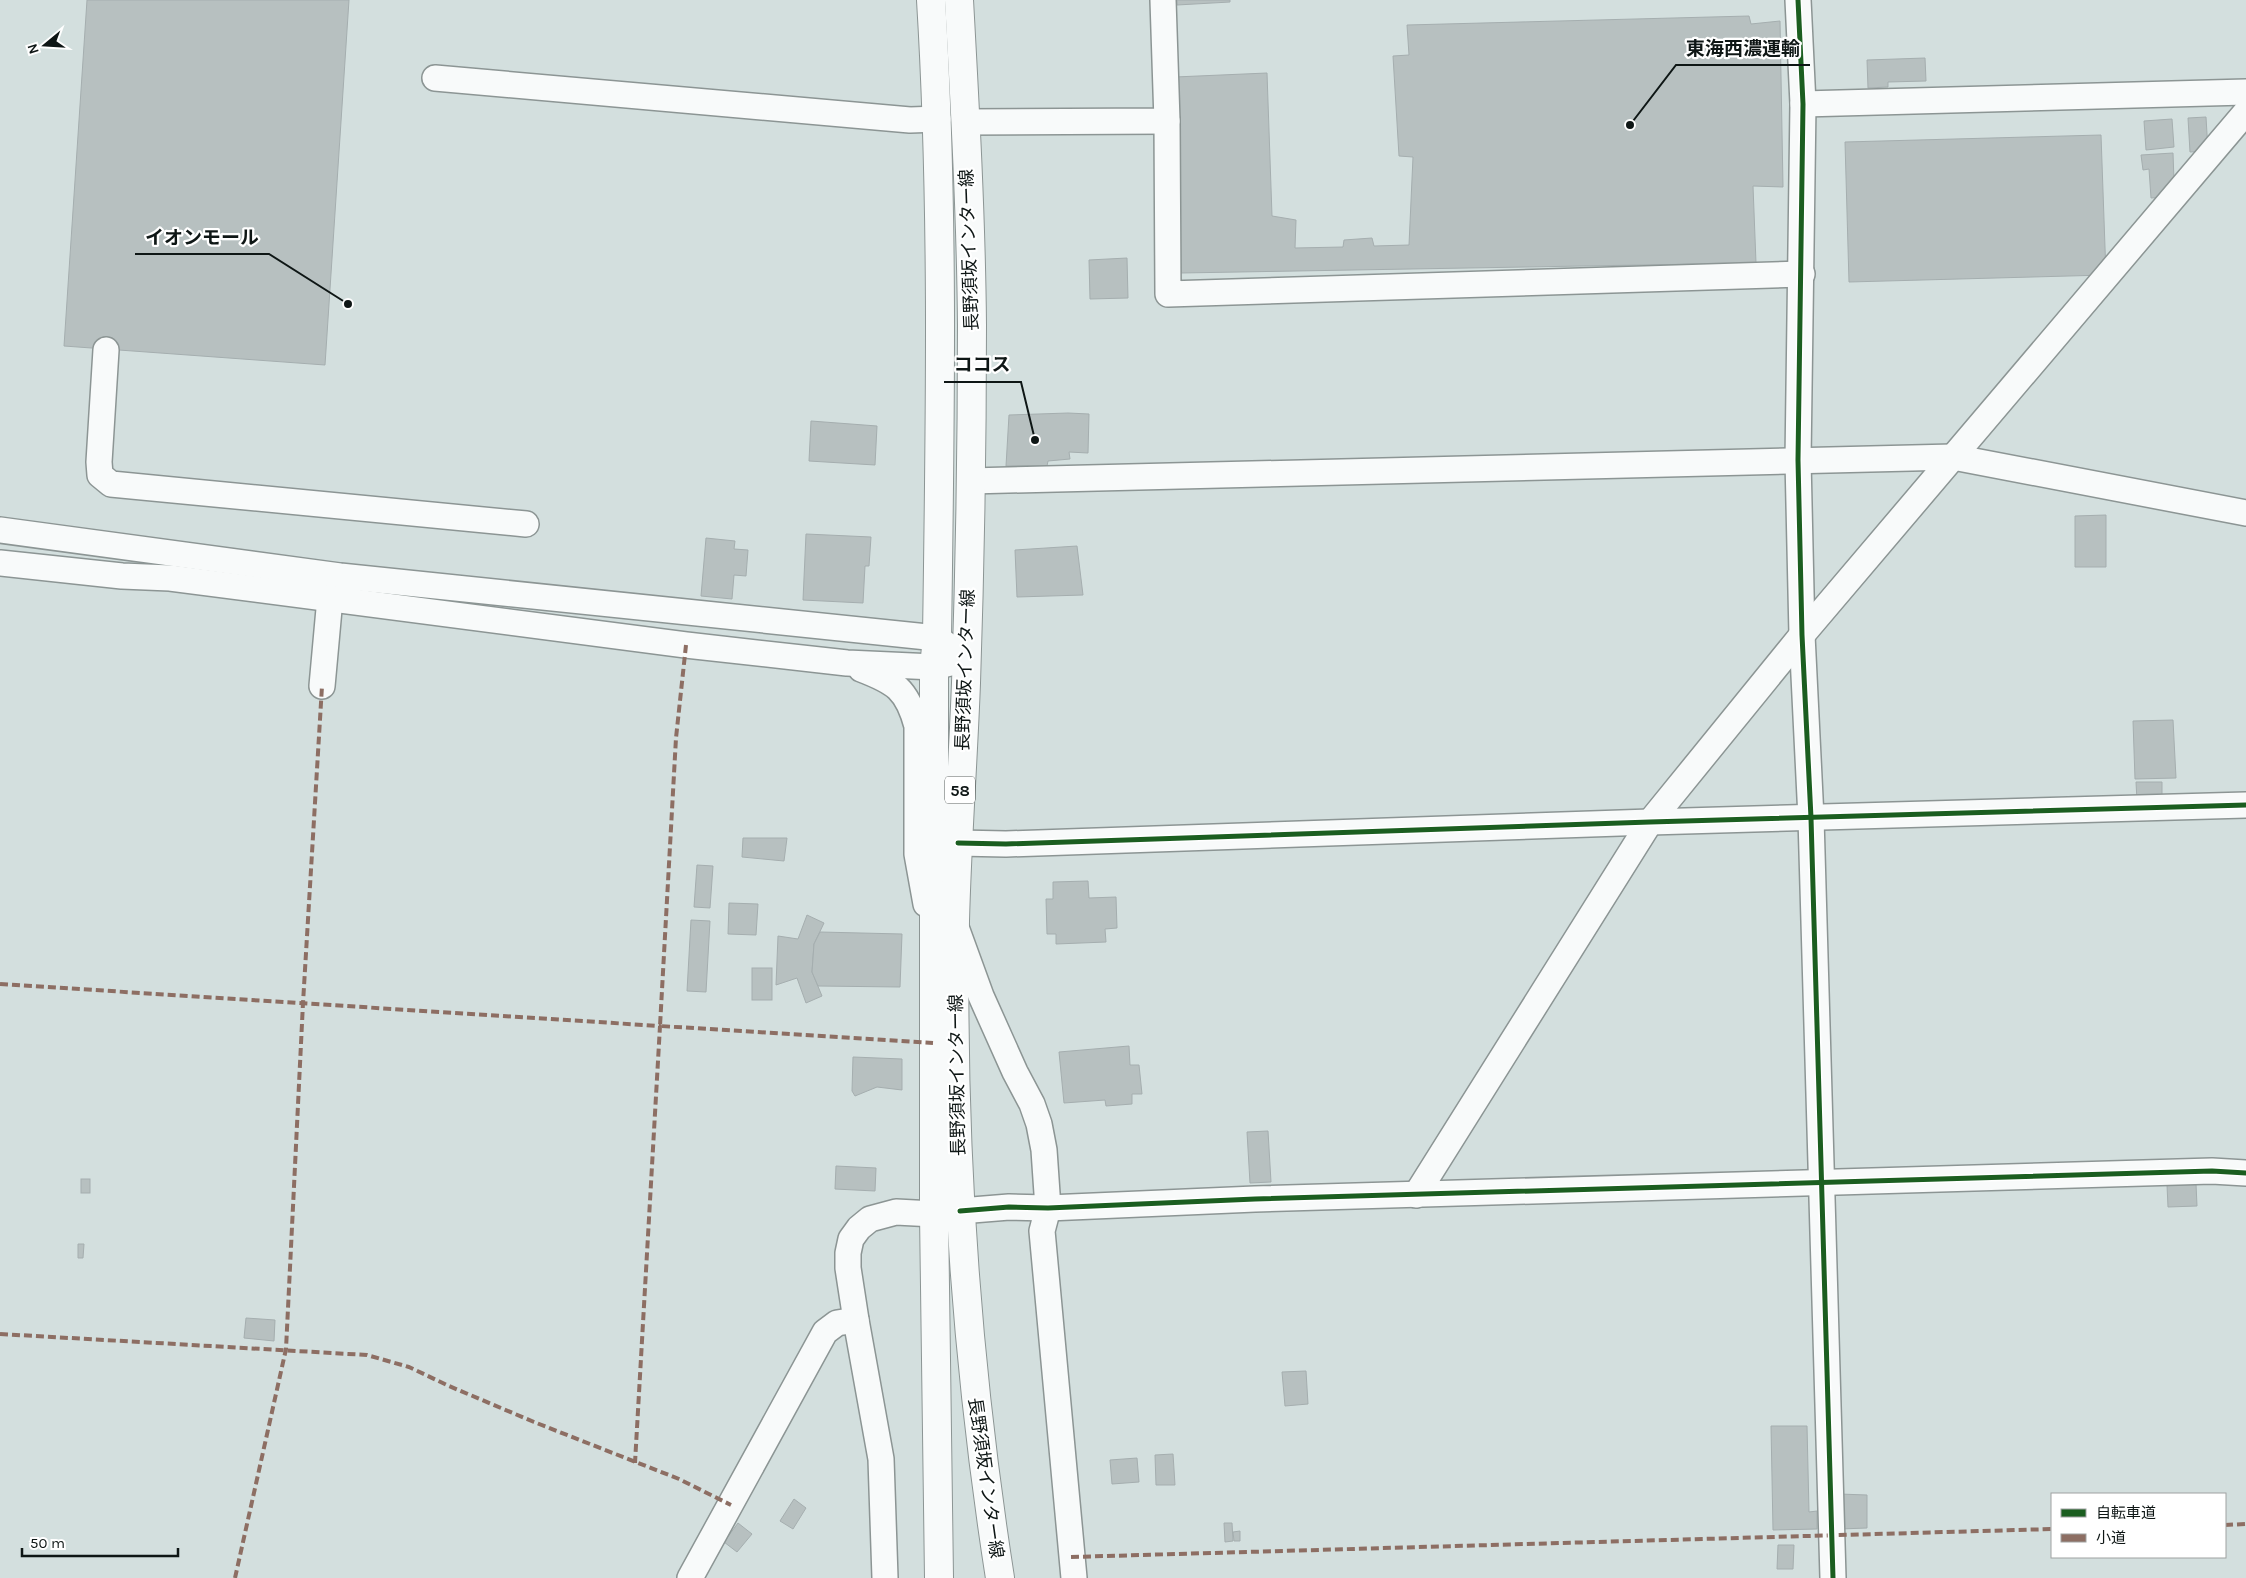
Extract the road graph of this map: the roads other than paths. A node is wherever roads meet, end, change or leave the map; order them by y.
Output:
1 (931, 0) edge
2 (959, 0) edge
3 (1163, 0) edge
4 (1798, 0) edge
5 (436, 78) dead end
6 (2246, 92) edge
7 (1803, 104) junction
8 (2246, 112) edge
9 (938, 119) junction
10 (1167, 121) junction
11 (965, 122) junction
12 (1802, 274) junction
13 (106, 350) dead end
14 (1953, 457) junction
15 (1798, 460) junction
16 (970, 481) junction
17 (2246, 513) edge
18 (526, 524) dead end
19 (0, 530) edge
20 (0, 552) edge
21 (0, 563) edge
22 (170, 578) junction
23 (330, 598) junction
24 (1802, 635) junction
25 (937, 638) junction
26 (966, 658) junction
27 (847, 664) junction
28 (934, 667) junction
29 (322, 686) dead end
30 (2246, 805) edge
31 (1811, 818) junction
32 (1650, 822) junction
33 (958, 843) junction
34 (955, 924) junction
35 (933, 946) junction
36 (2246, 1173) edge
37 (1820, 1184) junction
38 (1416, 1195) junction
39 (1048, 1208) junction
40 (947, 1213) junction
41 (856, 1320) junction
42 (690, 1578) edge
43 (885, 1578) edge
44 (939, 1578) edge
45 (1000, 1578) edge
46 (1074, 1578) edge
47 (1833, 1578) edge

1 - 9 main road, 長野須坂インター線 / 58
2 - 11 main road, 長野須坂インター線 / 58
3 - 10 street
4 - 7 street
5 - 9 street
6 - 7 street
7 - 12 street
8 - 14 street
9 - 25 main road, 長野須坂インター線 / 58
10 - 11 street
10 - 12 street
11 - 16 main road, 長野須坂インター線 / 58
12 - 15 street
13 - 18 street
14 - 15 street
14 - 17 street
14 - 24 street
15 - 16 street
15 - 24 street
16 - 26 main road, 長野須坂インター線 / 58
19 - 25 street
20 - 22 street
21 - 22 street
22 - 23 street
23 - 27 street
23 - 29 street
24 - 31 street
24 - 32 street
25 - 26 street
25 - 28 main road, 長野須坂インター線 / 58
26 - 28 street
26 - 33 main road, 長野須坂インター線 / 58
27 - 28 street
27 - 35 street
28 - 35 main road, 長野須坂インター線 / 58
30 - 31 street
31 - 32 street
31 - 37 street
32 - 33 street
32 - 38 street
33 - 34 main road, 長野須坂インター線 / 58
34 - 39 street
34 - 40 main road, 長野須坂インター線 / 58
35 - 40 main road, 長野須坂インター線 / 58
36 - 37 street
37 - 38 street
37 - 47 street
38 - 39 street
39 - 40 street
39 - 46 street
40 - 41 street
40 - 44 main road, 長野須坂インター線 / 58
40 - 45 main road, 長野須坂インター線 / 58
41 - 42 street
41 - 43 street

